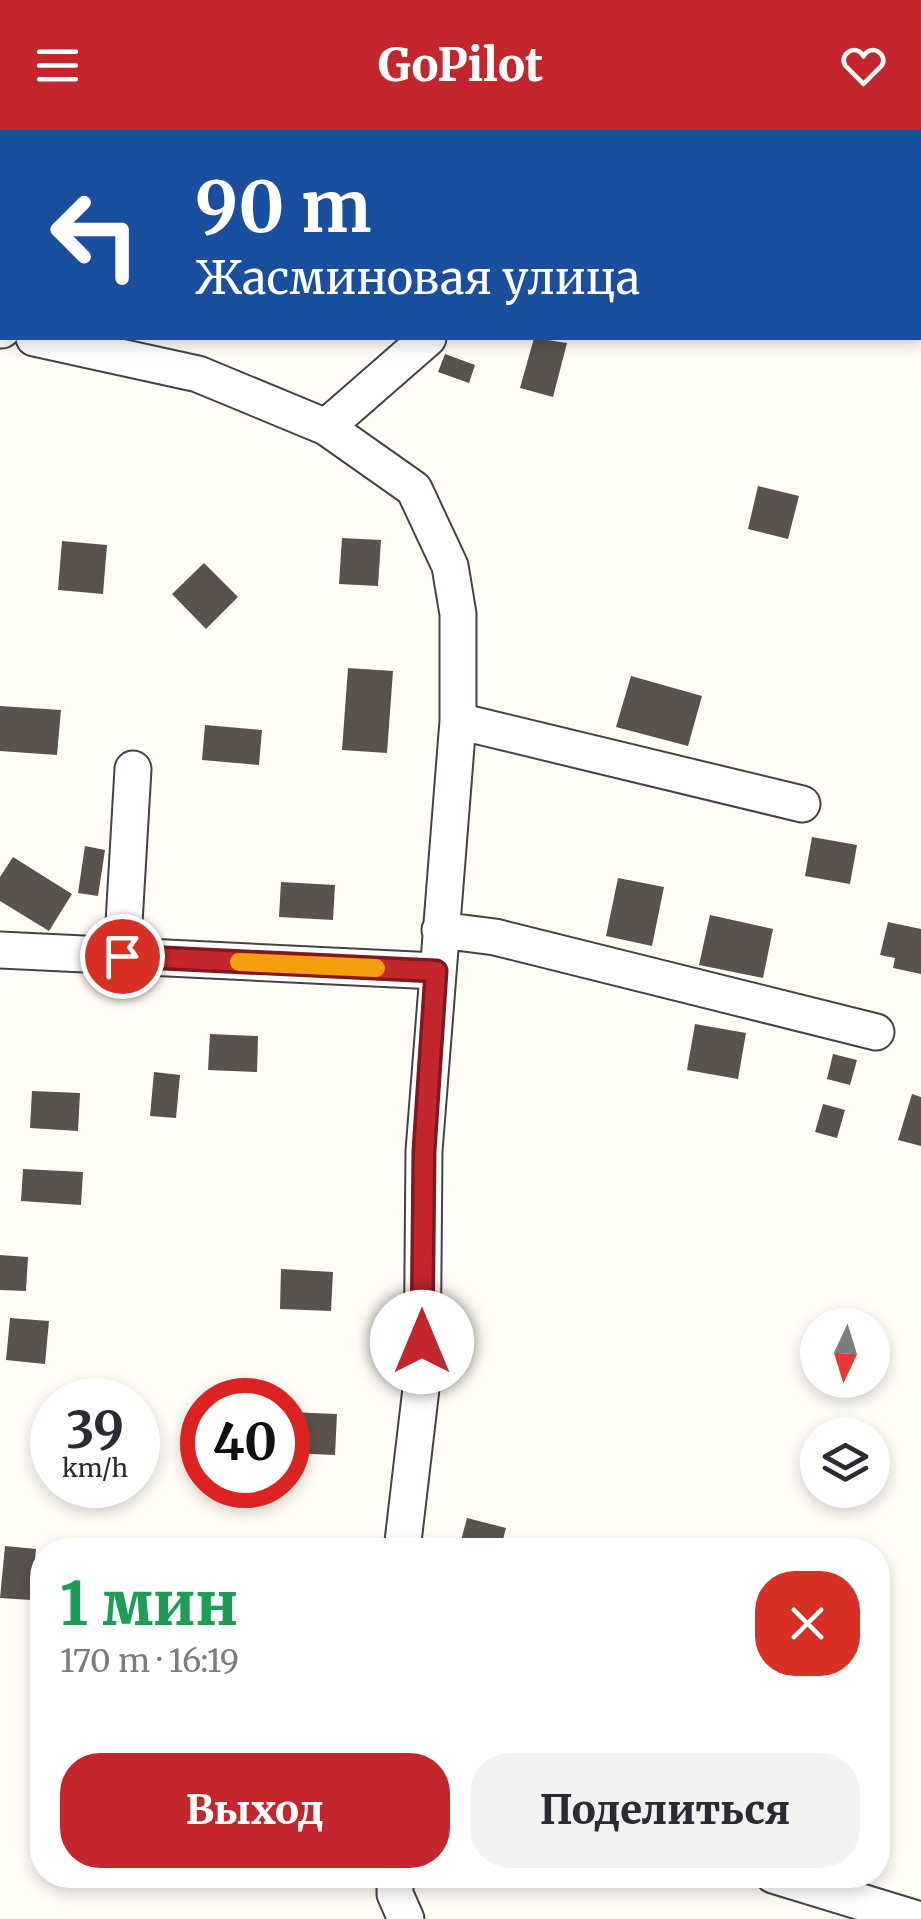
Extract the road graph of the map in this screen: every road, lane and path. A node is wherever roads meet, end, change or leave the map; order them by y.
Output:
1 (43, 340) edge
2 (426, 340) edge
3 (326, 427) junction
4 (458, 721) junction
5 (134, 768) dead end
6 (802, 804) dead end
7 (440, 930) junction
8 (0, 950) edge
9 (122, 956) junction
10 (436, 971) junction
11 (876, 1032) dead end
12 (403, 1538) edge
13 (815, 1888) edge
14 (917, 1919) edge

1 - 3 street
2 - 3 street
3 - 4 street
4 - 6 street
4 - 7 street
5 - 9 street
7 - 10 street
7 - 11 street
8 - 9 street
9 - 10 street
10 - 12 street
13 - 14 street

